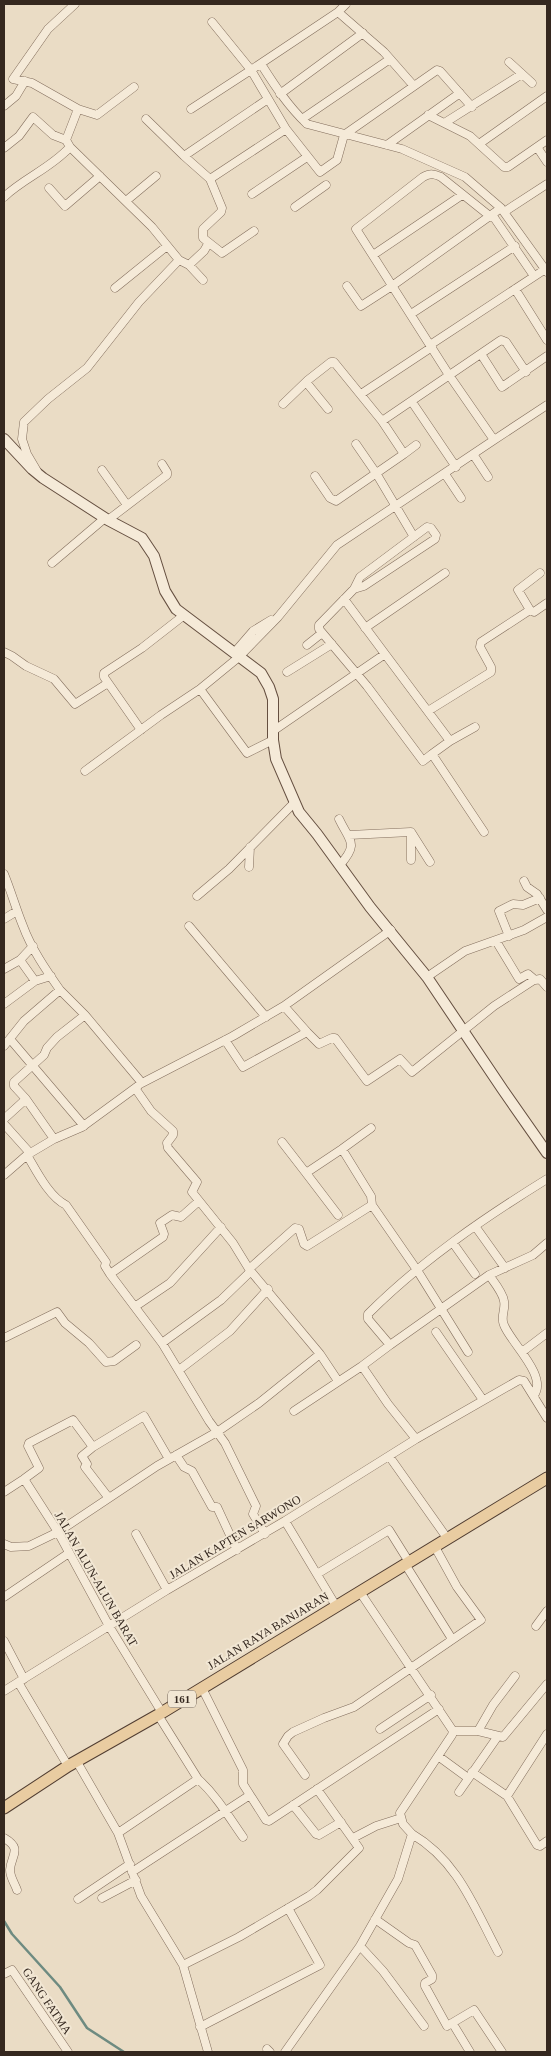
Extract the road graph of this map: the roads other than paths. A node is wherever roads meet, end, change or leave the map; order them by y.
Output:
1 (75, 4) edge
2 (346, 4) edge
3 (338, 12) junction
4 (212, 22) dead end
5 (363, 33) junction
6 (390, 59) junction
7 (509, 62) dead end
8 (261, 64) junction
9 (251, 70) junction
10 (522, 74) junction
11 (4, 78) edge
12 (13, 79) junction
13 (25, 81) junction
14 (532, 83) dead end
15 (413, 85) junction
16 (134, 87) dead end
17 (460, 93) junction
18 (280, 94) junction
19 (547, 96) edge
20 (268, 99) junction
21 (4, 106) edge
22 (472, 107) junction
23 (78, 109) junction
24 (191, 110) dead end
25 (428, 114) junction
26 (146, 119) dead end
27 (302, 119) junction
28 (446, 122) junction
29 (286, 129) junction
30 (344, 135) junction
31 (547, 140) edge
32 (68, 144) junction
33 (479, 144) junction
34 (387, 145) junction
35 (537, 147) junction
36 (4, 148) edge
37 (184, 156) junction
38 (307, 157) junction
39 (547, 162) edge
40 (320, 172) junction
41 (100, 176) junction
42 (156, 176) dead end
43 (210, 179) junction
44 (547, 184) edge
45 (49, 188) dead end
46 (252, 194) dead end
47 (462, 195) junction
48 (4, 197) edge
49 (126, 201) junction
50 (295, 207) dead end
51 (503, 210) junction
52 (492, 216) junction
53 (254, 231) dead end
54 (208, 244) junction
55 (167, 246) junction
56 (514, 246) junction
57 (373, 255) junction
58 (179, 260) junction
59 (189, 265) junction
60 (547, 270) edge
61 (534, 276) junction
62 (203, 280) dead end
63 (347, 286) dead end
64 (392, 286) junction
65 (115, 288) dead end
66 (515, 289) junction
67 (410, 314) junction
68 (547, 340) edge
69 (431, 346) junction
70 (481, 354) junction
71 (547, 356) edge
72 (526, 372) junction
73 (450, 375) junction
74 (306, 382) junction
75 (361, 394) junction
76 (412, 402) junction
77 (283, 404) dead end
78 (547, 405) edge
79 (328, 409) dead end
80 (382, 421) junction
81 (4, 439) edge
82 (494, 440) junction
83 (356, 444) dead end
84 (416, 445) dead end
85 (404, 454) junction
86 (473, 454) junction
87 (162, 464) dead end
88 (456, 467) junction
89 (102, 470) dead end
90 (376, 472) junction
91 (38, 473) junction
92 (445, 474) junction
93 (315, 476) dead end
94 (488, 477) dead end
95 (461, 498) dead end
96 (125, 506) junction
97 (396, 507) junction
98 (110, 517) junction
99 (414, 537) junction
100 (52, 563) dead end
101 (445, 573) dead end
102 (540, 573) dead end
103 (354, 589) junction
104 (344, 599) junction
105 (547, 603) edge
106 (530, 610) junction
107 (183, 616) junction
108 (365, 628) junction
109 (322, 633) junction
110 (332, 644) junction
111 (306, 645) dead end
112 (243, 649) junction
113 (4, 652) edge
114 (385, 654) junction
115 (287, 672) dead end
116 (356, 674) junction
117 (108, 683) junction
118 (200, 689) junction
119 (428, 710) junction
120 (475, 727) dead end
121 (140, 730) junction
122 (273, 735) junction
123 (450, 741) junction
124 (432, 754) junction
125 (85, 771) dead end
126 (294, 803) junction
127 (339, 819) dead end
128 (411, 832) junction
129 (484, 832) dead end
130 (349, 835) junction
131 (250, 847) junction
132 (411, 860) dead end
133 (430, 862) dead end
134 (340, 865) junction
135 (249, 867) dead end
136 (4, 874) edge
137 (524, 880) dead end
138 (196, 896) dead end
139 (540, 898) junction
140 (547, 910) edge
141 (17, 911) junction
142 (547, 917) edge
143 (4, 919) edge
144 (189, 926) dead end
145 (391, 930) junction
146 (509, 936) junction
147 (496, 941) junction
148 (33, 946) junction
149 (20, 960) junction
150 (4, 969) edge
151 (51, 976) junction
152 (427, 976) junction
153 (534, 980) junction
154 (35, 981) junction
155 (547, 987) edge
156 (60, 990) junction
157 (4, 1004) edge
158 (284, 1006) junction
159 (84, 1015) junction
160 (266, 1017) junction
161 (307, 1032) junction
162 (463, 1032) junction
163 (10, 1039) junction
164 (225, 1040) junction
165 (4, 1046) edge
166 (33, 1065) junction
167 (139, 1086) junction
168 (26, 1099) junction
169 (4, 1119) edge
170 (4, 1124) edge
171 (84, 1126) junction
172 (371, 1128) dead end
173 (54, 1139) junction
174 (282, 1142) dead end
175 (342, 1149) junction
176 (547, 1153) edge
177 (28, 1154) junction
178 (306, 1173) junction
179 (4, 1175) edge
180 (547, 1179) edge
181 (199, 1201) junction
182 (372, 1205) junction
183 (338, 1216) dead end
184 (475, 1226) junction
185 (221, 1227) junction
186 (453, 1243) junction
187 (547, 1243) edge
188 (504, 1268) junction
189 (250, 1270) junction
190 (418, 1270) junction
191 (110, 1274) junction
192 (474, 1274) dead end
193 (489, 1275) junction
194 (268, 1289) junction
195 (136, 1306) junction
196 (442, 1310) junction
197 (436, 1332) dead end
198 (547, 1333) edge
199 (4, 1338) edge
200 (162, 1343) junction
201 (136, 1345) dead end
202 (390, 1345) junction
203 (468, 1352) dead end
204 (522, 1352) junction
205 (320, 1354) junction
206 (362, 1366) junction
207 (179, 1370) junction
208 (338, 1381) junction
209 (536, 1393) junction
210 (480, 1402) junction
211 (294, 1411) dead end
212 (547, 1418) edge
213 (216, 1432) junction
214 (416, 1439) junction
215 (93, 1447) junction
216 (389, 1456) junction
217 (172, 1457) junction
218 (547, 1478) edge
219 (24, 1479) junction
220 (4, 1492) edge
221 (108, 1497) junction
222 (285, 1521) junction
223 (58, 1532) junction
224 (136, 1534) dead end
225 (265, 1534) junction
226 (447, 1538) junction
227 (4, 1544) edge
228 (434, 1547) junction
229 (237, 1550) junction
230 (69, 1554) junction
231 (407, 1563) junction
232 (317, 1574) junction
233 (167, 1590) junction
234 (360, 1592) junction
235 (4, 1597) edge
236 (336, 1606) junction
237 (547, 1611) edge
238 (109, 1626) junction
239 (536, 1626) dead end
240 (452, 1639) junction
241 (4, 1641) edge
242 (412, 1667) junction
243 (515, 1676) dead end
244 (21, 1681) junction
245 (547, 1684) edge
246 (202, 1688) junction
247 (4, 1691) edge
248 (431, 1695) junction
249 (539, 1695) junction
250 (547, 1700) edge
251 (439, 1709) junction
252 (159, 1713) junction
253 (380, 1729) dead end
254 (453, 1731) junction
255 (478, 1731) junction
256 (547, 1734) edge
257 (498, 1736) junction
258 (438, 1756) junction
259 (72, 1764) junction
260 (305, 1775) dead end
261 (470, 1775) junction
262 (198, 1779) junction
263 (317, 1789) junction
264 (459, 1792) dead end
265 (250, 1795) junction
266 (507, 1796) junction
267 (293, 1805) junction
268 (4, 1808) edge
269 (226, 1811) junction
270 (401, 1818) junction
271 (341, 1822) junction
272 (118, 1833) junction
273 (412, 1834) junction
274 (243, 1837) dead end
275 (4, 1838) edge
276 (353, 1838) junction
277 (547, 1841) edge
278 (130, 1864) junction
279 (134, 1876) junction
280 (17, 1890) dead end
281 (102, 1898) dead end
282 (78, 1899) dead end
283 (288, 1908) junction
284 (375, 1919) junction
285 (360, 1946) junction
286 (498, 1952) dead end
287 (183, 1965) junction
288 (4, 1974) edge
289 (453, 2024) junction
290 (424, 2026) dead end
291 (200, 2027) junction
292 (68, 2052) edge
293 (208, 2052) edge
294 (285, 2052) edge
295 (470, 2052) edge
296 (502, 2052) edge

1 - 12 street
2 - 3 street
3 - 5 street
3 - 8 street
4 - 9 street
5 - 6 street
5 - 18 street
6 - 15 street
6 - 27 street
7 - 10 street
8 - 9 street
8 - 18 street
9 - 20 street
9 - 24 street
10 - 14 street
10 - 22 street
11 - 12 street
12 - 13 street
13 - 21 street
13 - 23 street
15 - 17 street
15 - 30 street
16 - 23 street
17 - 22 street
17 - 25 street
18 - 27 street
19 - 33 street
20 - 29 street
20 - 37 street
22 - 28 street
23 - 32 street
25 - 28 street
25 - 34 street
26 - 37 street
27 - 30 street
28 - 33 street
29 - 38 street
29 - 43 street
30 - 34 street
30 - 40 street
31 - 35 street
32 - 36 street
32 - 41 street
32 - 48 street
33 - 35 street
34 - 51 street
35 - 39 street
37 - 43 street
38 - 40 street
38 - 46 street
40 - 50 street
41 - 45 street
41 - 49 street
42 - 49 street
43 - 54 street
44 - 51 street
47 - 52 street
47 - 57 street
47 - 57 street
49 - 55 street
51 - 52 street
51 - 60 street
52 - 56 street
52 - 64 street
53 - 54 street
54 - 59 street
55 - 58 street
55 - 65 street
56 - 61 street
56 - 67 street
57 - 64 street
58 - 59 street
58 - 91 street
59 - 62 street
60 - 61 street
61 - 66 street
63 - 64 street
64 - 67 street
66 - 68 street
66 - 69 street
67 - 69 street
69 - 73 street
69 - 75 street
70 - 72 street
70 - 72 street
70 - 73 street
71 - 72 street
73 - 76 street
73 - 82 street
74 - 75 street
74 - 77 street
74 - 79 street
75 - 80 street
76 - 80 street
76 - 88 street
78 - 82 street
80 - 85 street
81 - 91 street
82 - 86 street
83 - 90 street
84 - 85 street
85 - 90 street
86 - 88 street
86 - 94 street
87 - 96 street
88 - 92 street
89 - 96 street
90 - 93 street
90 - 97 street
91 - 98 street
92 - 95 street
92 - 97 street
96 - 98 street
97 - 99 street
97 - 112 street
98 - 100 street
98 - 107 street
99 - 103 street
99 - 103 street
101 - 108 street
102 - 106 street
103 - 104 street
104 - 108 street
104 - 109 street
105 - 106 street
106 - 119 street
107 - 112 street
107 - 117 street
108 - 114 street
109 - 110 street
109 - 111 street
110 - 115 street
110 - 116 street
112 - 118 street
112 - 122 street
113 - 117 street
114 - 116 street
114 - 119 street
116 - 122 street
116 - 124 street
117 - 121 street
118 - 121 street
118 - 122 street
119 - 123 street
120 - 123 street
121 - 125 street
122 - 126 street
123 - 124 street
124 - 129 street
126 - 131 street
126 - 134 street
127 - 130 street
128 - 130 street
128 - 132 street
128 - 133 street
130 - 134 street
131 - 135 street
131 - 138 street
134 - 145 street
136 - 141 street
137 - 139 street
139 - 140 street
139 - 146 street
141 - 143 street
141 - 148 street
142 - 146 street
144 - 160 street
145 - 152 street
145 - 158 street
146 - 147 street
147 - 152 street
147 - 153 street
148 - 149 street
148 - 151 street
149 - 150 street
149 - 154 street
151 - 154 street
151 - 156 street
152 - 162 street
153 - 155 street
153 - 162 street
154 - 157 street
156 - 159 street
156 - 163 street
158 - 160 street
158 - 161 street
159 - 166 street
159 - 167 street
160 - 164 street
161 - 162 street
161 - 164 street
162 - 176 street
163 - 165 street
163 - 166 street
164 - 167 street
166 - 168 street
166 - 171 street
167 - 171 street
167 - 181 street
168 - 169 street
168 - 173 street
170 - 177 street
171 - 173 street
172 - 175 street
173 - 177 street
174 - 178 street
175 - 178 street
175 - 182 street
177 - 179 street
177 - 191 street
178 - 183 street
180 - 184 street
181 - 185 street
181 - 191 street
182 - 189 street
182 - 190 street
184 - 186 street
184 - 188 street
185 - 189 street
185 - 195 street
186 - 190 street
186 - 192 street
187 - 188 street
188 - 193 street
189 - 194 street
189 - 200 street
190 - 196 street
190 - 202 street
191 - 195 street
193 - 196 street
193 - 204 street
194 - 205 street
194 - 207 street
195 - 200 street
196 - 202 street
196 - 203 street
197 - 210 street
198 - 204 street
199 - 201 street
200 - 207 street
202 - 206 street
204 - 209 street
205 - 208 street
205 - 213 street
206 - 208 street
206 - 214 street
207 - 213 street
208 - 211 street
209 - 210 street, JALAN KAPTEN SARWONO
209 - 212 street
210 - 214 street, JALAN KAPTEN SARWONO
213 - 217 street
213 - 225 street
214 - 216 street, JALAN KAPTEN SARWONO
215 - 217 street
215 - 219 street
215 - 221 street
216 - 222 street, JALAN KAPTEN SARWONO
216 - 226 street
217 - 221 street
217 - 229 street
218 - 226 main road, JALAN RAYA BANJARAN / 161
219 - 220 street
219 - 223 street, JALAN ALUN-ALUN BARAT
221 - 223 street
222 - 225 street, JALAN KAPTEN SARWONO
222 - 232 street
223 - 227 street
223 - 230 street, JALAN ALUN-ALUN BARAT
224 - 233 street
225 - 229 street, JALAN KAPTEN SARWONO
226 - 228 main road, JALAN RAYA BANJARAN / 161
228 - 231 main road, JALAN RAYA BANJARAN / 161
228 - 240 street
229 - 233 street, JALAN KAPTEN SARWONO
230 - 235 street
230 - 238 street, JALAN ALUN-ALUN BARAT
231 - 232 street
231 - 234 main road, JALAN RAYA BANJARAN / 161
231 - 240 street
232 - 236 street
233 - 238 street, JALAN KAPTEN SARWONO
234 - 236 main road, JALAN RAYA BANJARAN / 161
234 - 242 street
236 - 246 main road, JALAN RAYA BANJARAN / 161
237 - 239 street
238 - 244 street, JALAN KAPTEN SARWONO
238 - 252 street, JALAN ALUN-ALUN BARAT
240 - 242 street
241 - 244 street
242 - 248 street
242 - 260 street
243 - 255 street
244 - 247 street, JALAN KAPTEN SARWONO
244 - 259 street
245 - 249 street
246 - 252 main road, JALAN RAYA BANJARAN / 161
246 - 265 street
248 - 251 street
248 - 253 street
249 - 250 street
249 - 257 street
251 - 254 street
251 - 263 street
252 - 259 main road, JALAN RAYA BANJARAN / 161
252 - 262 street, JALAN ALUN-ALUN BARAT
254 - 255 street
254 - 258 street
255 - 257 street
256 - 266 street
257 - 261 street
258 - 261 street
258 - 270 street
259 - 268 main road, JALAN RAYA BANJARAN / 161
259 - 272 street
261 - 264 street
261 - 266 street
262 - 269 street, JALAN ALUN-ALUN BARAT
262 - 272 street
263 - 267 street
263 - 271 street
265 - 267 street
265 - 269 street
266 - 277 street
267 - 271 street
269 - 274 street, JALAN ALUN-ALUN BARAT
269 - 279 street
270 - 273 street
270 - 276 street
271 - 276 street
272 - 278 street
273 - 284 street
273 - 286 street
275 - 280 street
276 - 283 street
278 - 279 street
278 - 282 street
279 - 281 street
279 - 287 street
283 - 287 street
283 - 291 street
284 - 285 street
284 - 289 street
285 - 290 street
285 - 294 street
287 - 291 street
288 - 292 street, GANG FATMA
289 - 295 street
289 - 296 street
291 - 293 street

